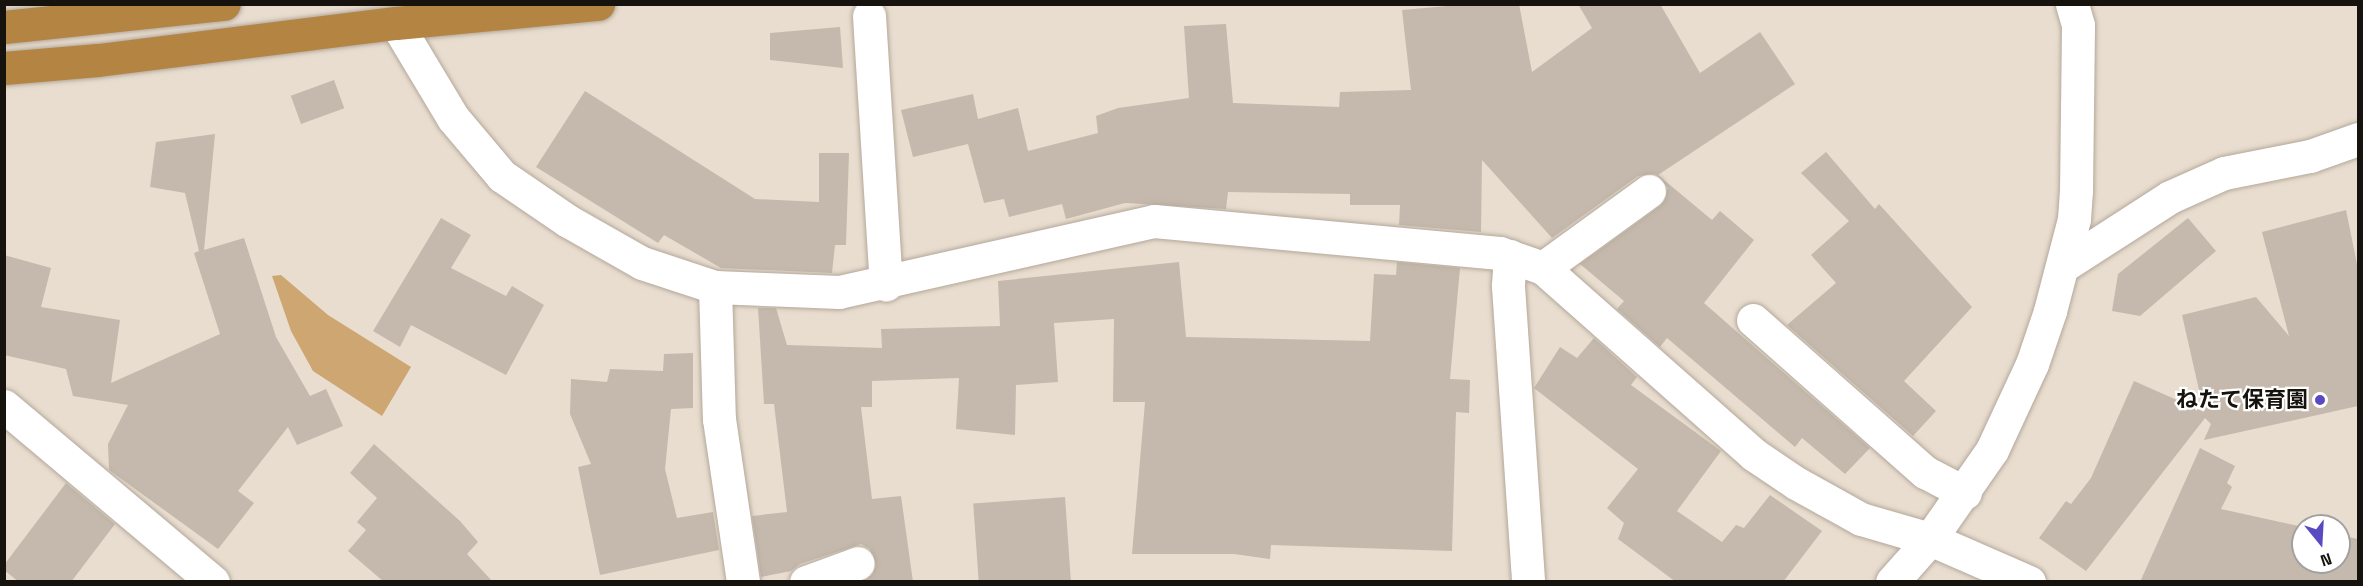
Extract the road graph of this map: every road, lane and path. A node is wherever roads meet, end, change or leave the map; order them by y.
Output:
1 (224, 4) edge
2 (598, 4) edge
3 (2078, 11) edge
4 (869, 16) dead end
5 (396, 23) junction
6 (4, 27) edge
7 (98, 60) junction
8 (4, 68) edge
9 (4, 79) edge
10 (2358, 139) edge
11 (1649, 191) dead end
12 (1510, 256) junction
13 (2063, 266) junction
14 (1543, 268) junction
15 (886, 284) junction
16 (715, 287) junction
17 (1754, 320) dead end
18 (4, 406) edge
19 (1965, 492) junction
20 (1930, 539) junction
21 (858, 563) dead end
22 (213, 582) edge
23 (743, 582) edge
24 (806, 582) edge
25 (1528, 582) edge
26 (1892, 582) edge
27 (2029, 582) edge

1 - 6 highway
2 - 5 highway
3 - 13 street
4 - 15 street
5 - 7 highway
5 - 16 street
7 - 8 highway
7 - 9 street
10 - 13 street
11 - 14 street
12 - 14 street
12 - 15 street
12 - 25 street
13 - 19 street
14 - 20 street
15 - 16 street
16 - 23 street
17 - 19 street
18 - 22 street
19 - 20 street
20 - 26 street
20 - 27 street
21 - 24 street

